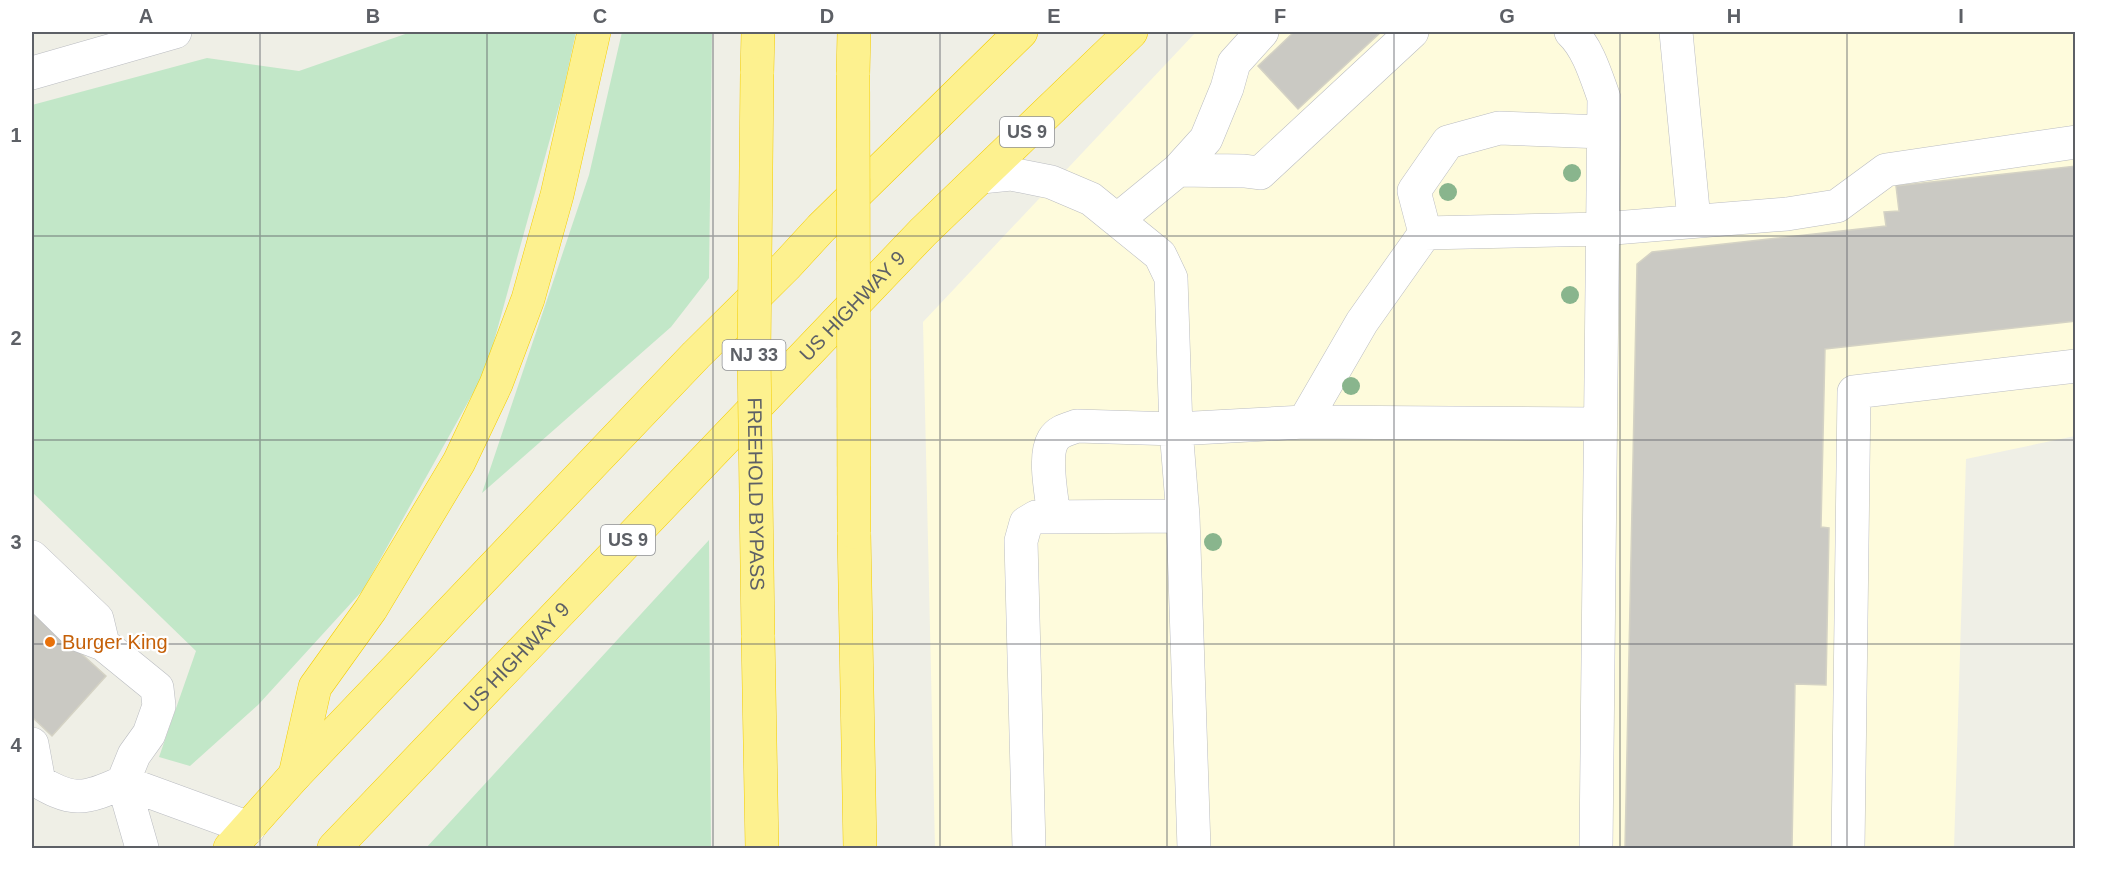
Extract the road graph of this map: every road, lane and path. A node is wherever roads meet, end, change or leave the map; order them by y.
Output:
1 (175, 32) edge
2 (594, 32) edge
3 (758, 32) edge
4 (854, 32) edge
5 (1021, 32) edge
6 (1131, 32) edge
7 (1262, 32) edge
8 (1412, 32) edge
9 (1676, 32) edge
10 (1581, 34) edge
11 (32, 73) edge
12 (1603, 132) junction
13 (2076, 142) edge
14 (1178, 170) junction
15 (981, 177) junction
16 (1117, 220) junction
17 (1694, 220) junction
18 (1602, 229) junction
19 (1425, 233) junction
20 (2076, 366) edge
21 (1304, 422) junction
22 (1599, 424) junction
23 (1176, 429) junction
24 (1054, 516) junction
25 (1183, 516) junction
26 (32, 557) edge
27 (32, 589) edge
28 (103, 644) junction
29 (32, 744) edge
30 (296, 775) junction
31 (35, 780) edge
32 (123, 782) junction
33 (239, 838) edge
34 (142, 849) edge
35 (334, 849) edge
36 (762, 849) edge
37 (860, 849) edge
38 (1029, 849) edge
39 (1194, 849) edge
40 (1596, 849) edge
41 (1848, 849) edge

1 - 11 lane
2 - 30 highway
3 - 36 highway, FREEHOLD BYPASS / NJ 33, bridge
4 - 37 highway, bridge
5 - 30 highway
6 - 15 highway, US HIGHWAY 9 / US 9
7 - 14 lane
8 - 14 lane
9 - 17 lane
10 - 12 lane
12 - 18 lane
12 - 19 lane
13 - 17 lane
14 - 16 lane
15 - 16 lane
15 - 35 highway, US HIGHWAY 9 / US 9
16 - 23 lane
17 - 18 lane
18 - 19 lane
18 - 22 lane
19 - 21 lane
20 - 41 lane
21 - 22 lane
21 - 23 lane
22 - 40 lane
23 - 24 lane
23 - 25 lane
24 - 25 lane
24 - 38 lane
25 - 39 lane
26 - 28 lane
27 - 28 lane
28 - 32 lane
29 - 31 lane
30 - 33 highway
31 - 32 lane
32 - 33 lane
32 - 34 lane

